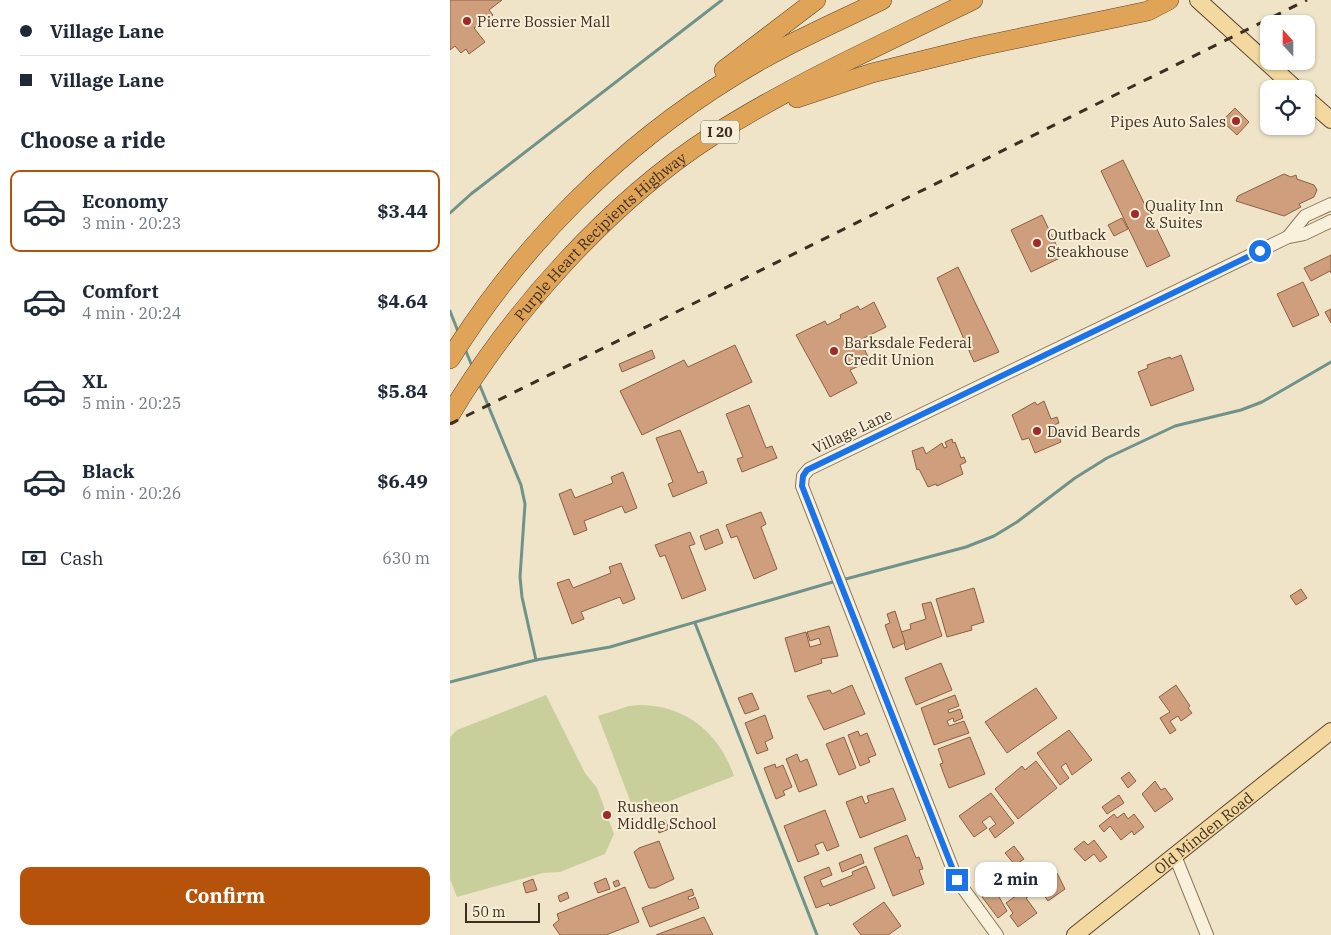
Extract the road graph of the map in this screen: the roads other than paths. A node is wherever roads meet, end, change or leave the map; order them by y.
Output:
1 (816, 0) edge
2 (882, 0) edge
3 (973, 0) edge
4 (1169, 0) edge
5 (1198, 0) edge
6 (1286, 80) edge
7 (1315, 106) edge
8 (742, 118) junction
9 (1331, 120) edge
10 (633, 149) junction
11 (1331, 204) edge
12 (1331, 222) edge
13 (1288, 237) junction
14 (450, 359) edge
15 (450, 415) edge
16 (1331, 731) edge
17 (1175, 856) junction
18 (997, 935) edge
19 (1075, 935) edge
20 (1207, 935) edge

1 - 10 highway
2 - 10 highway, I 20
3 - 8 highway, Purple Heart Recipients Highway / I 20
4 - 8 highway
5 - 6 main road
7 - 9 main road
8 - 15 highway, Purple Heart Recipients Highway / I 20
10 - 14 highway, I 20
11 - 13 street, Village Lane
12 - 13 street, Village Lane
13 - 18 street, Village Lane
16 - 17 main road, Old Minden Road
17 - 19 main road, Old Minden Road
17 - 20 street

